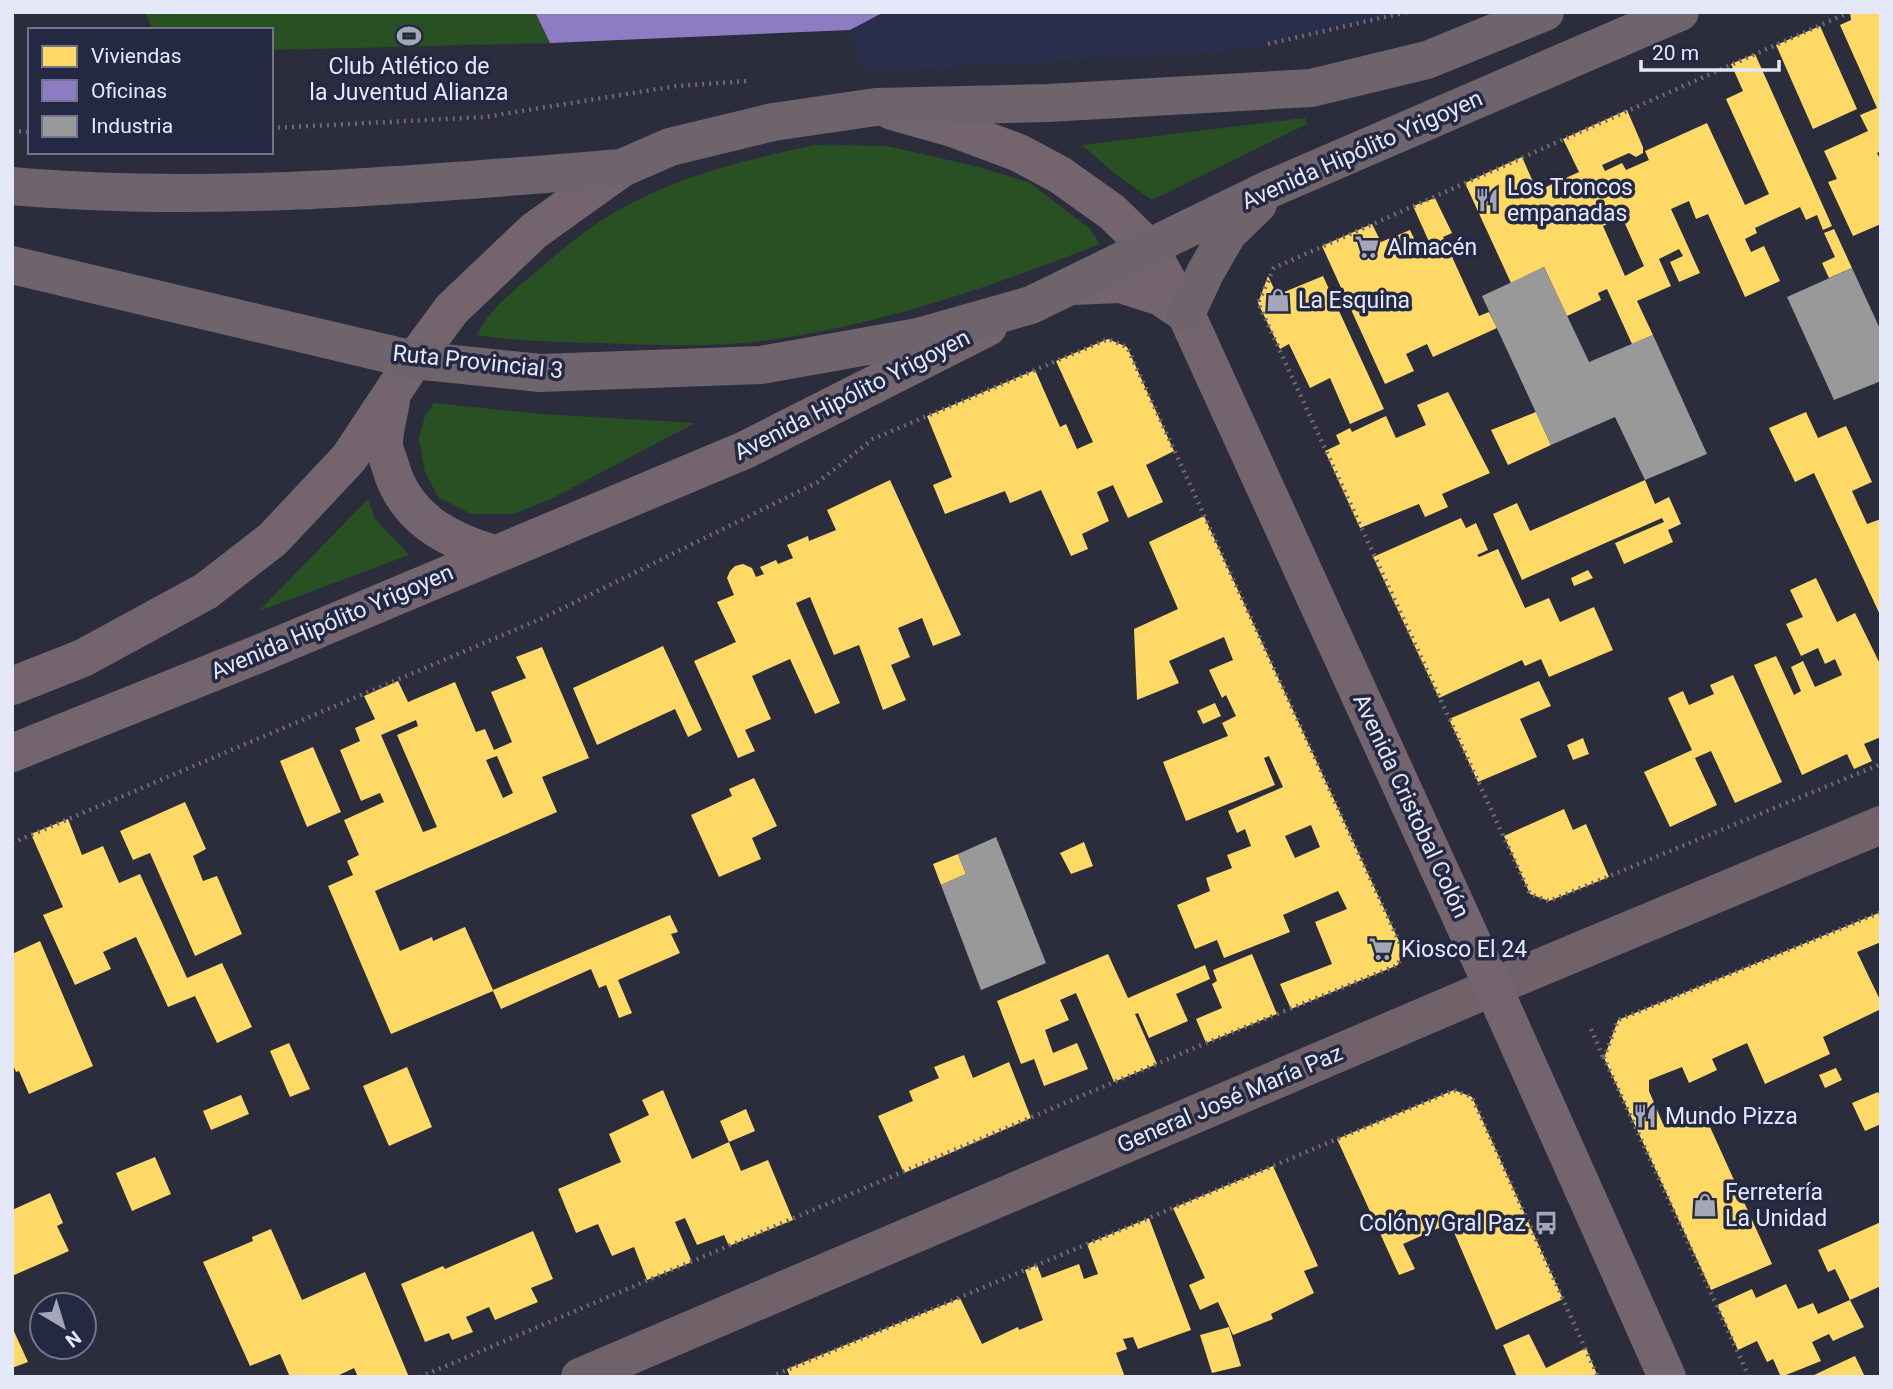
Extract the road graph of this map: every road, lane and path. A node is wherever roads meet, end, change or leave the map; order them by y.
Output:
1 (1545, 12) edge
2 (1679, 12) edge
3 (1850, 12) edge
4 (876, 107) junction
5 (622, 168) junction
6 (12, 186) edge
7 (1274, 187) junction
8 (1149, 248) junction
9 (12, 265) edge
10 (1073, 285) junction
11 (1031, 304) junction
12 (1186, 314) junction
13 (414, 360) junction
14 (392, 393) junction
15 (495, 554) junction
16 (12, 686) edge
17 (12, 753) edge
18 (1881, 764) edge
19 (1881, 825) edge
20 (12, 843) edge
21 (1881, 912) edge
22 (1493, 986) junction
23 (1591, 1029) dead end
24 (1604, 1058) junction
25 (421, 1377) edge
26 (580, 1377) edge
27 (770, 1377) edge
28 (1598, 1377) edge
29 (1667, 1377) edge
30 (1749, 1377) edge

1 - 4 main road
2 - 7 main road, Avenida Hipólito Yrigoyen
3 - 18 path
4 - 5 main road
4 - 8 main road, Avenida Cristobal Colón
5 - 6 main road
5 - 13 main road
7 - 8 main road, Avenida Hipólito Yrigoyen
7 - 12 main road
8 - 10 main road, Avenida Hipólito Yrigoyen
8 - 12 main road, Avenida Cristobal Colón
9 - 13 main road, Ruta Provincial 3
10 - 11 main road, Avenida Hipólito Yrigoyen
10 - 12 main road
11 - 13 main road, Ruta Provincial 3
11 - 15 main road, Avenida Hipólito Yrigoyen
12 - 22 main road, Avenida Cristobal Colón
13 - 14 main road
14 - 15 main road
14 - 16 main road
15 - 17 main road, Avenida Hipólito Yrigoyen
19 - 22 street, General José María Paz
20 - 25 path
21 - 24 path
22 - 26 street, General José María Paz
22 - 29 main road, Avenida Cristobal Colón
23 - 24 path
24 - 30 path
27 - 28 path

